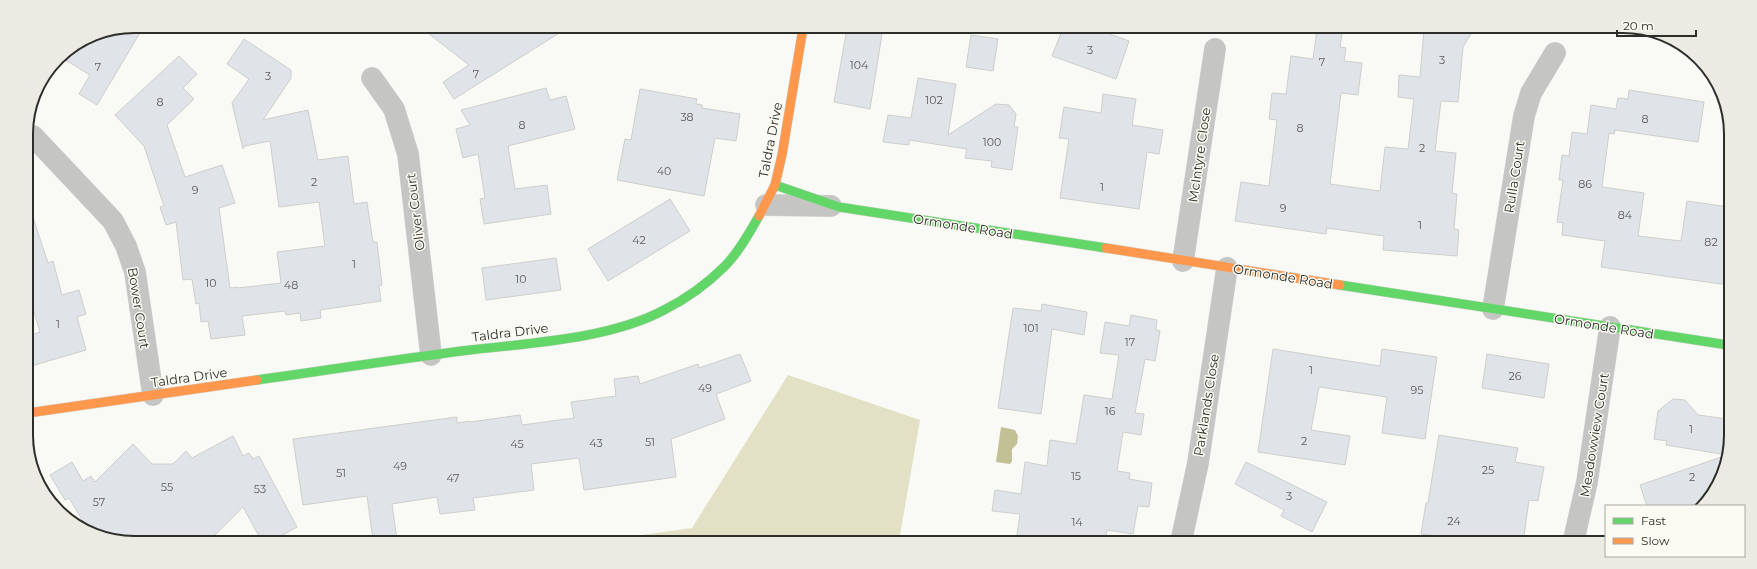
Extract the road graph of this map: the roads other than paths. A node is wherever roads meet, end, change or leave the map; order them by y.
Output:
1 (802, 33) edge
2 (1215, 50) dead end
3 (1555, 53) dead end
4 (372, 78) dead end
5 (33, 136) dead end
6 (776, 185) junction
7 (766, 205) junction
8 (839, 206) junction
9 (1183, 261) junction
10 (1227, 268) junction
11 (1493, 309) junction
12 (1610, 327) junction
13 (1724, 344) edge
14 (431, 355) junction
15 (153, 396) junction
16 (33, 412) edge
17 (1182, 536) edge
18 (1575, 536) edge

1 - 6 street, Taldra Drive
2 - 9 street, McIntyre Close
3 - 11 street, Rulla Court
4 - 14 street, Oliver Court
5 - 15 street, Bower Court
6 - 7 street, Taldra Drive
6 - 8 street, Ormonde Road
7 - 8 street, Ormonde Road
7 - 14 street, Taldra Drive
8 - 9 street, Ormonde Road
9 - 10 street, Ormonde Road
10 - 11 street, Ormonde Road
10 - 17 street, Parklands Close
11 - 12 street, Ormonde Road
12 - 13 street, Ormonde Road
12 - 18 street, Meadowview Court
14 - 15 street, Taldra Drive
15 - 16 street, Taldra Drive

